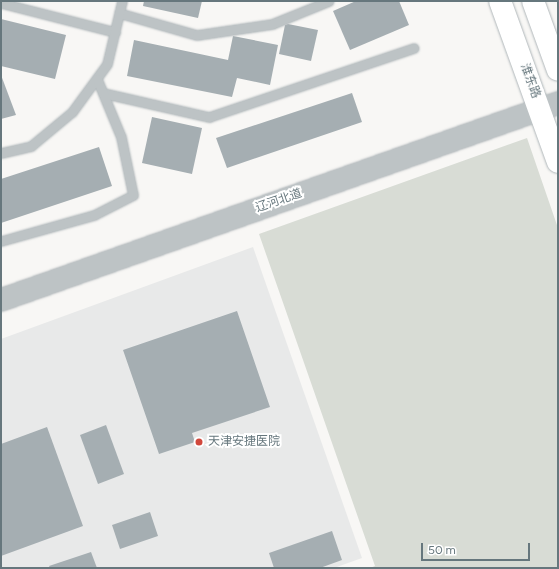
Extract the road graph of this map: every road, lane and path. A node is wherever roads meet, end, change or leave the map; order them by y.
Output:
1 (122, 1) edge
2 (329, 1) edge
3 (500, 1) edge
4 (533, 1) edge
5 (1, 3) edge
6 (120, 12) junction
7 (115, 32) junction
8 (414, 48) dead end
9 (558, 70) edge
10 (97, 79) junction
11 (103, 93) junction
12 (549, 106) edge
13 (1, 153) edge
14 (558, 162) edge
15 (1, 241) edge
16 (1, 300) edge

1 - 6 lane
2 - 6 lane
3 - 12 main road, 淮东路
4 - 9 main road
5 - 7 lane
6 - 7 lane
7 - 10 lane
8 - 11 lane
10 - 11 lane
10 - 13 lane
11 - 15 lane
12 - 14 main road, 淮东路
12 - 16 street, 辽河北道

